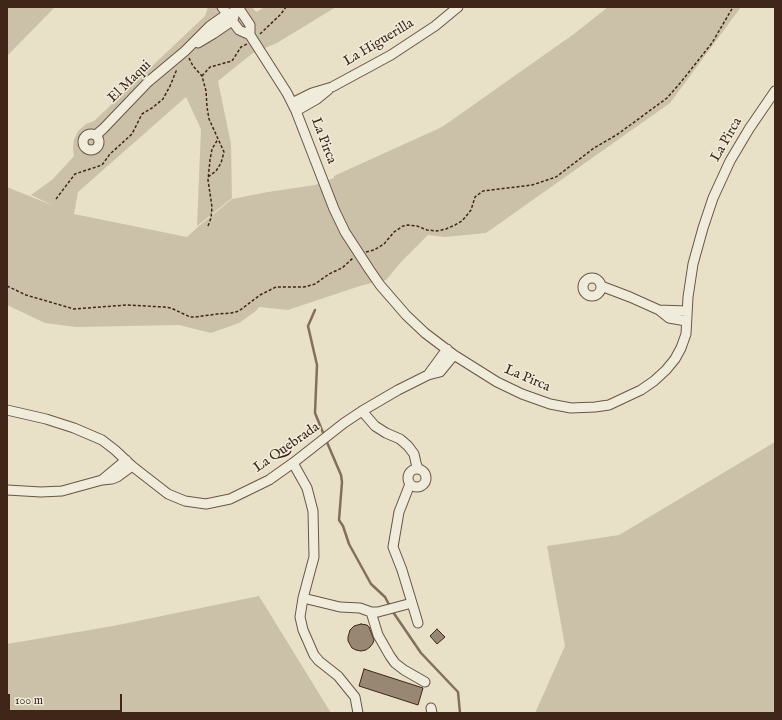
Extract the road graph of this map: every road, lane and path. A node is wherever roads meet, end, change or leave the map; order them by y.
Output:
1 (458, 7) edge
2 (733, 7) edge
3 (239, 8) edge
4 (227, 14) edge
5 (250, 35) junction
6 (187, 55) junction
7 (185, 62) dead end
8 (181, 66) dead end
9 (775, 91) edge
10 (294, 107) junction
11 (96, 135) dead end
12 (218, 138) junction
13 (208, 177) junction
14 (56, 199) dead end
15 (208, 226) dead end
16 (358, 254) junction
17 (7, 286) edge
18 (601, 286) dead end
19 (660, 310) junction
20 (687, 311) junction
21 (686, 321) junction
22 (450, 352) junction
23 (7, 410) edge
24 (362, 410) junction
25 (129, 463) junction
26 (293, 463) junction
27 (418, 469) junction
28 (410, 484) junction
29 (7, 490) edge
30 (303, 598) junction
31 (412, 603) junction
32 (371, 612) junction
33 (418, 623) dead end
34 (425, 682) dead end
35 (358, 713) edge

1 - 10 street, La Higuerilla
2 - 16 path
3 - 4 street, El Maqui
3 - 5 street, La Pirca
4 - 5 street, La Pirca
4 - 6 street, El Maqui
5 - 10 street, La Pirca
6 - 7 path
6 - 11 street, El Maqui
6 - 12 path
8 - 14 path
9 - 20 street, La Pirca
10 - 16 street, La Pirca
12 - 13 path
12 - 13 path
13 - 15 path
16 - 17 path
16 - 22 street, La Pirca
18 - 19 street
19 - 20 street
19 - 21 street
20 - 21 street, La Pirca
21 - 22 street, La Pirca
22 - 24 street, La Quebrada
23 - 25 street, La Quebrada
24 - 26 street, La Quebrada
24 - 27 street
25 - 26 street, La Quebrada
25 - 29 street
26 - 30 street
27 - 28 street
27 - 28 street
28 - 31 street
30 - 32 street
30 - 35 street
31 - 32 street
31 - 33 street
32 - 34 street

